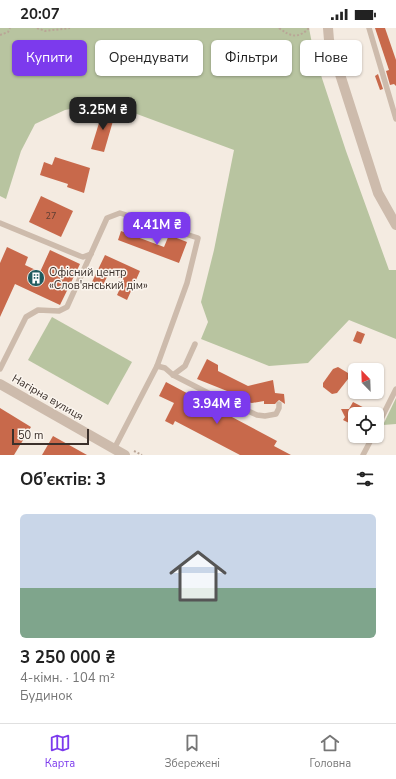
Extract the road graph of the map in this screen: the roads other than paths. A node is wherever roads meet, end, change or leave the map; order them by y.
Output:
1 (328, 28) edge
2 (369, 28) edge
3 (396, 119) edge
4 (0, 223) edge
5 (396, 226) edge
6 (91, 254) junction
7 (195, 344) dead end
8 (157, 366) junction
9 (0, 369) edge
10 (173, 375) junction
11 (0, 384) edge
12 (396, 389) edge
13 (279, 404) dead end
14 (384, 413) edge
15 (369, 443) edge
16 (114, 449) junction
17 (125, 455) edge
18 (363, 455) edge

1 - 5 street
2 - 3 lane
4 - 6 lane
6 - 8 lane
6 - 9 lane
7 - 10 lane
8 - 10 lane
8 - 16 lane
10 - 13 lane
11 - 16 street, Нагірна вулиця
12 - 14 lane
15 - 18 lane
16 - 17 street, Нагірна вулиця

